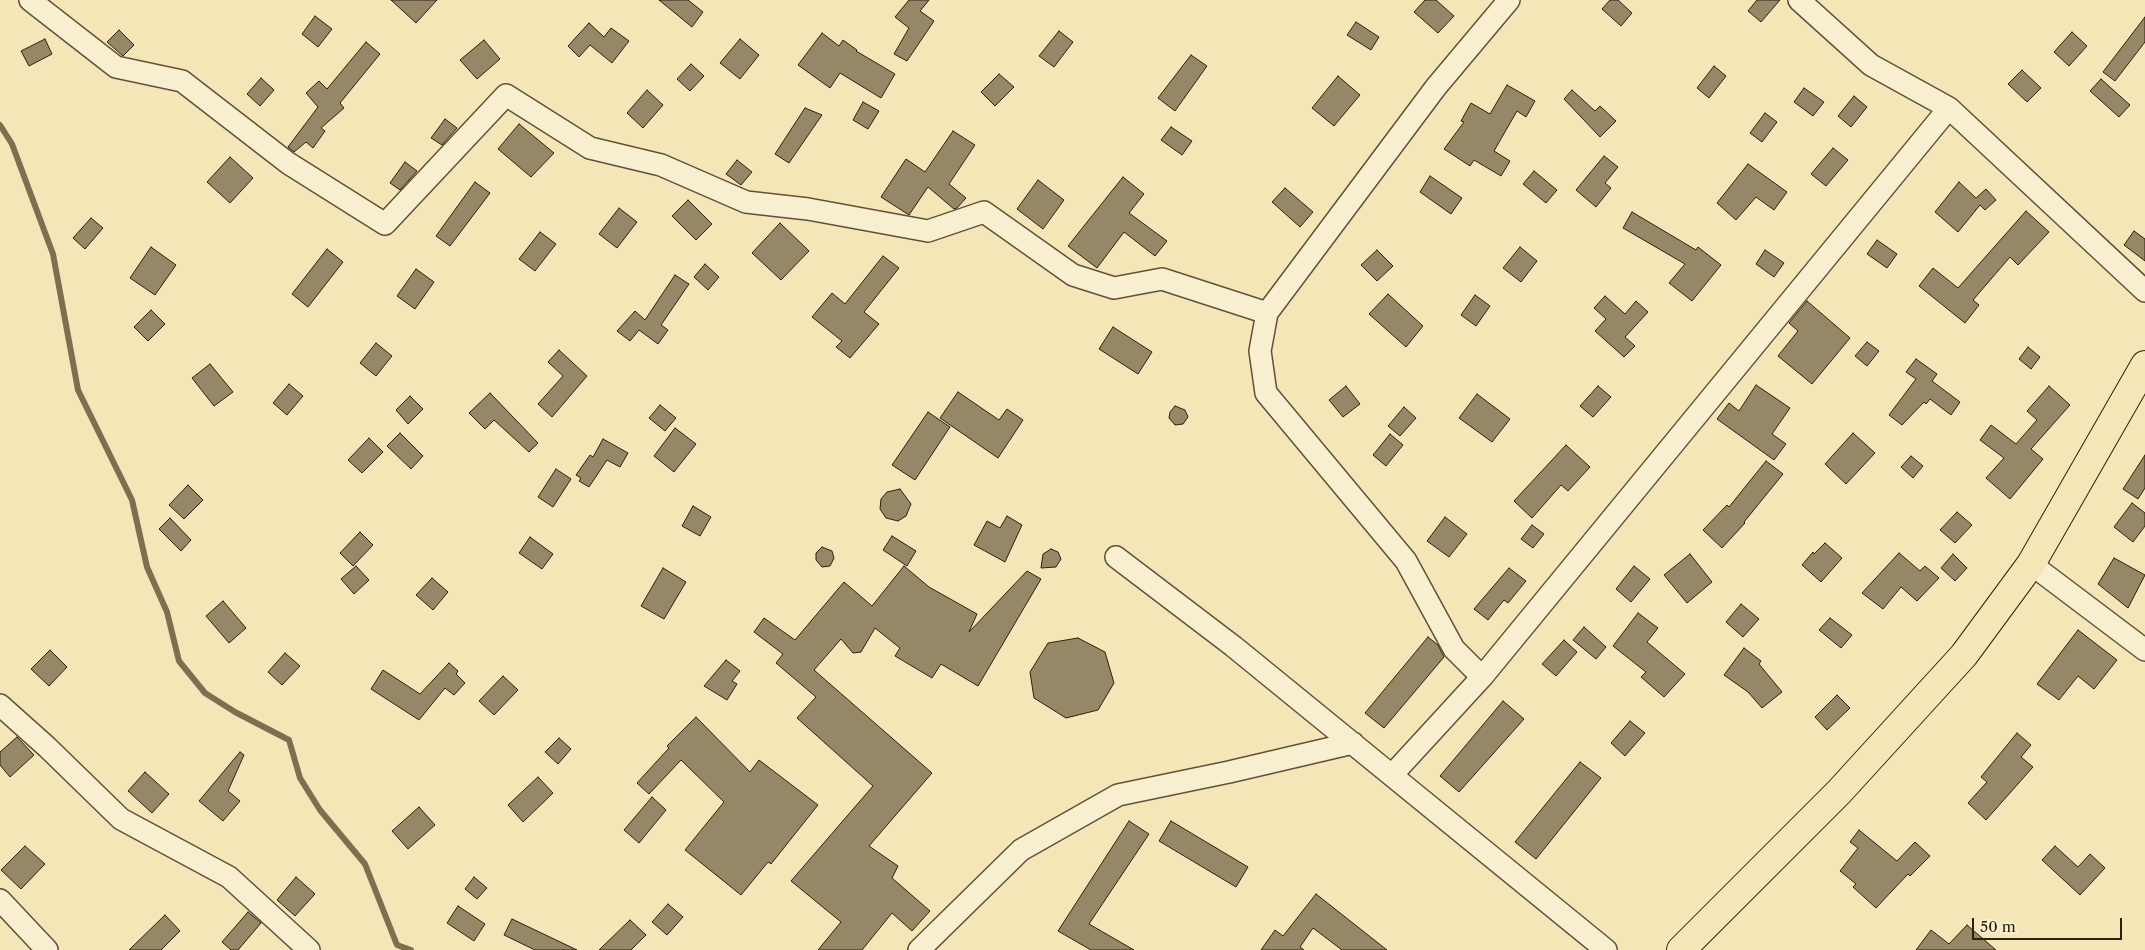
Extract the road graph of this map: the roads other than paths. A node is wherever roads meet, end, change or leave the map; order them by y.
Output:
1 (30, 0) edge
2 (1509, 0) edge
3 (1799, 0) edge
4 (1949, 108) junction
5 (2145, 291) edge
6 (1267, 313) junction
7 (2145, 365) edge
8 (1116, 557) dead end
9 (2031, 564) junction
10 (2145, 650) edge
11 (1482, 677) junction
12 (0, 705) edge
13 (1353, 743) junction
14 (1392, 775) junction
15 (0, 900) edge
16 (48, 950) edge
17 (309, 950) edge
18 (919, 950) edge
19 (1606, 950) edge
20 (1681, 950) edge

1 - 6 street
2 - 6 street
3 - 4 street
4 - 5 street
4 - 11 street
6 - 11 street
7 - 9 main road
8 - 13 street
9 - 10 street
9 - 20 main road
11 - 14 street
12 - 17 street
13 - 14 street
13 - 18 street
14 - 19 street
15 - 16 street

